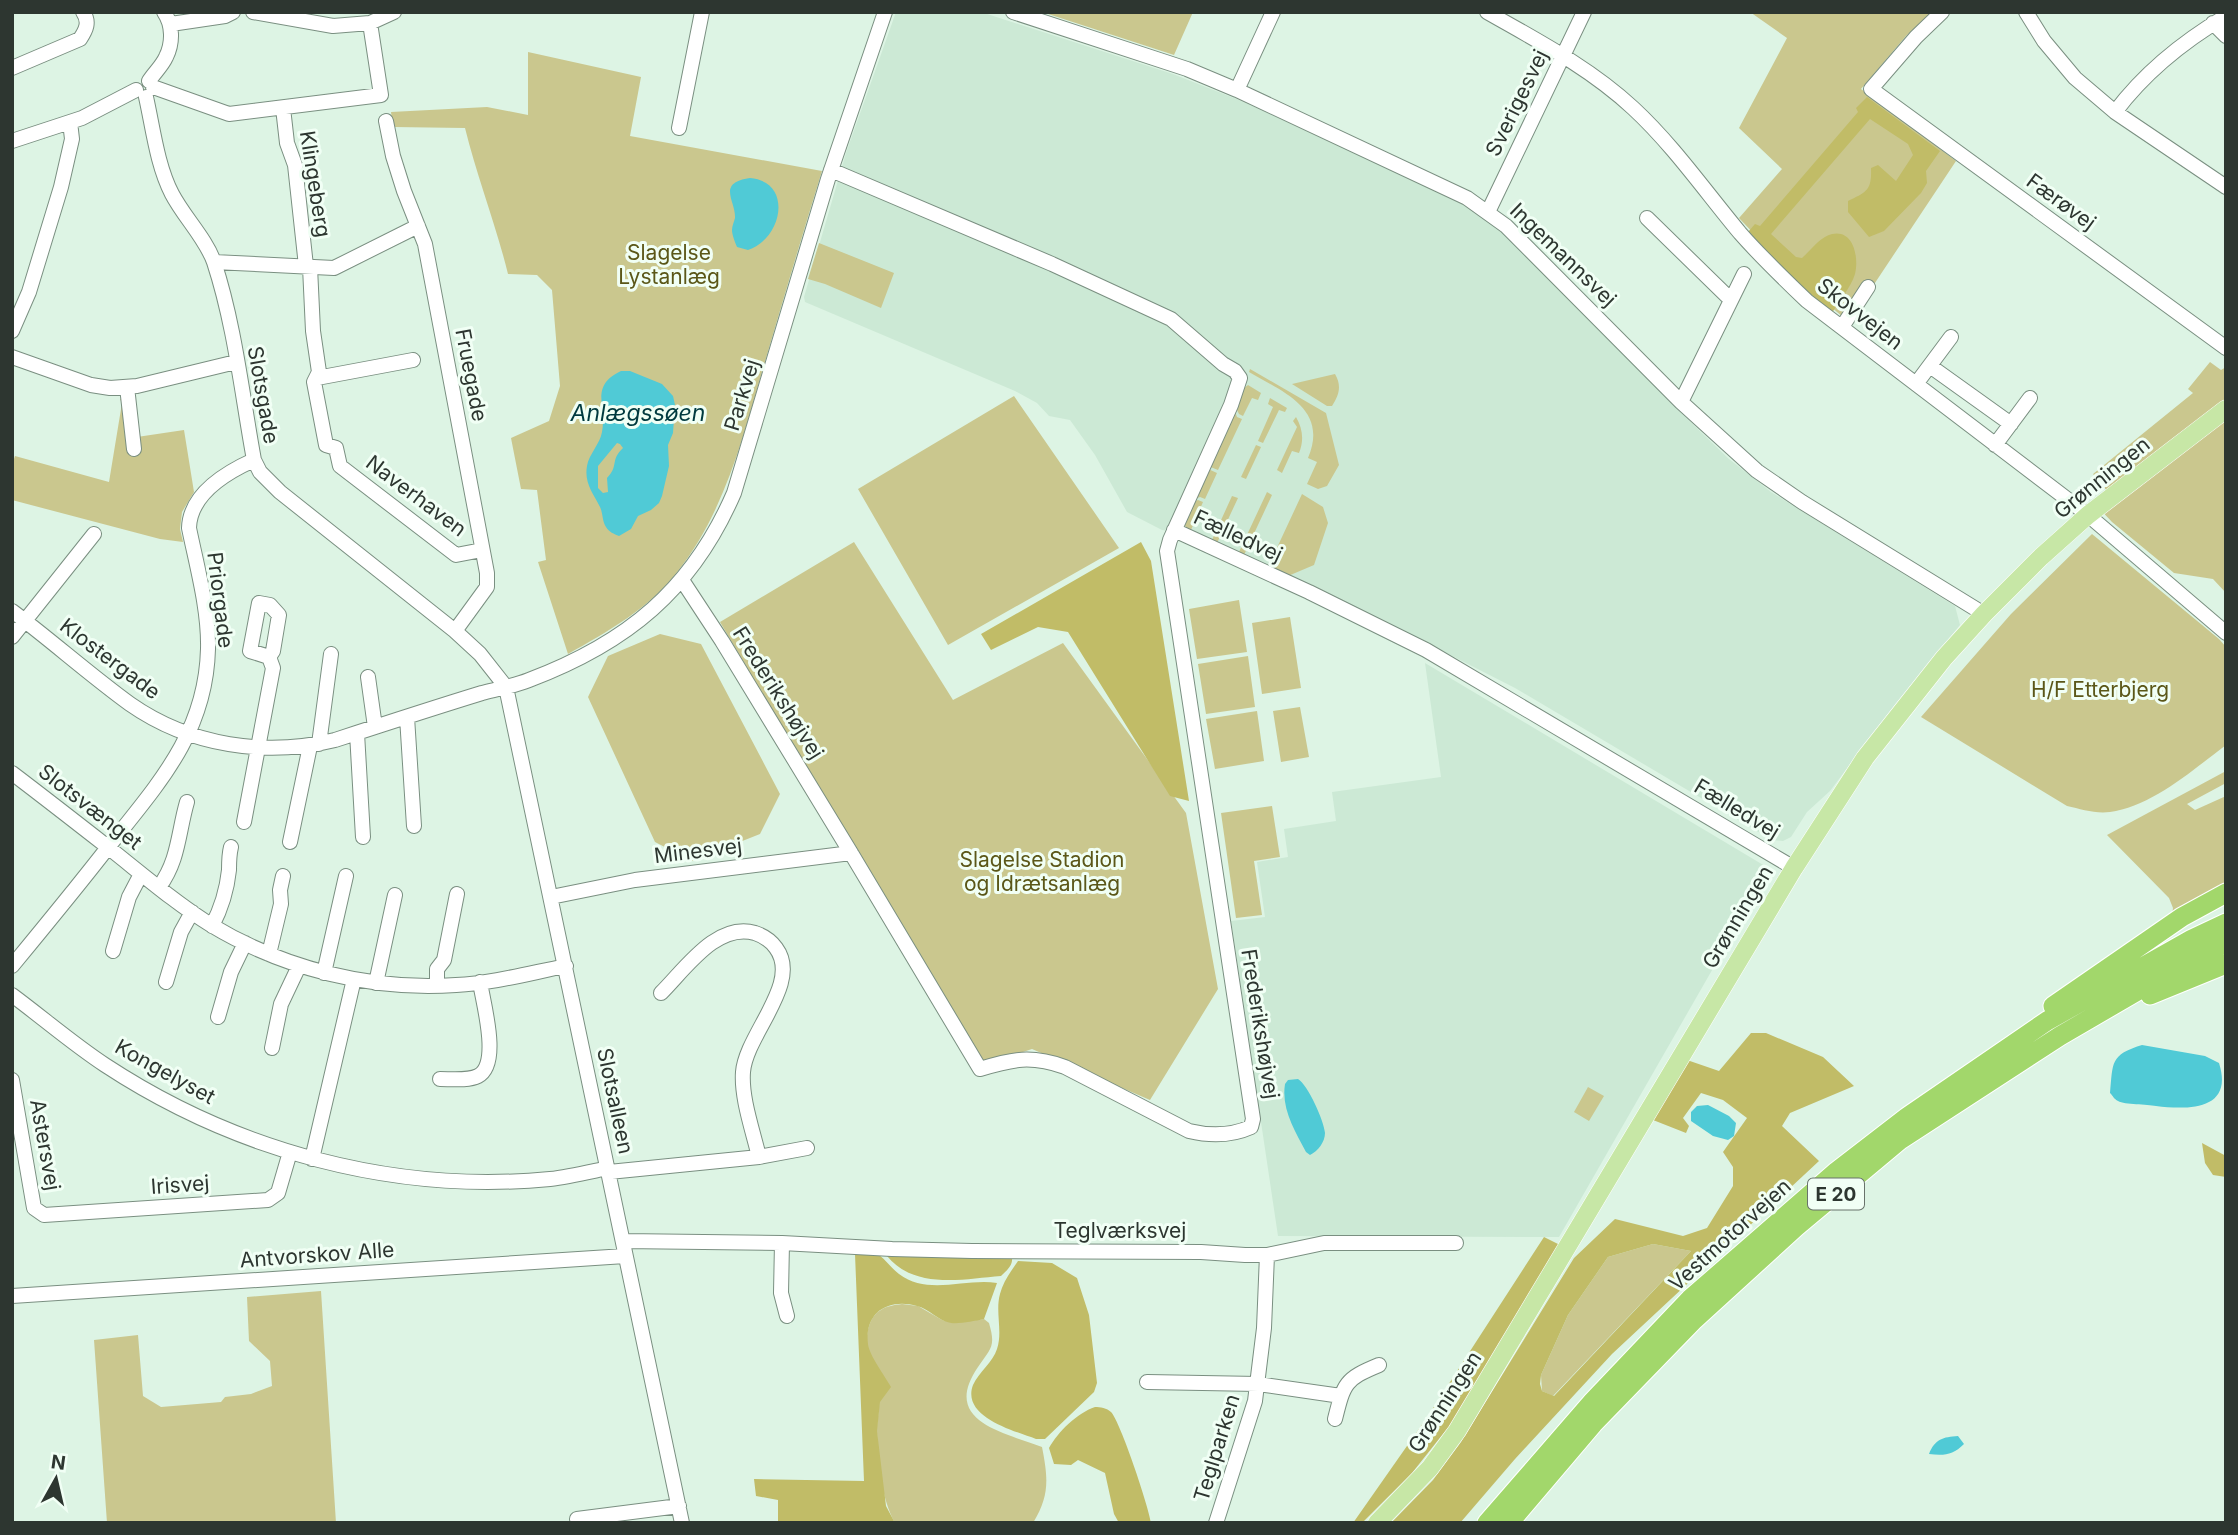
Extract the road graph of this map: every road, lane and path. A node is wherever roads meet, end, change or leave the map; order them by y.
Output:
1 (83, 12) edge
2 (233, 12) edge
3 (394, 12) edge
4 (702, 12) edge
5 (885, 12) edge
6 (1013, 12) edge
7 (1273, 12) edge
8 (1487, 12) edge
9 (1584, 12) edge
10 (1942, 12) edge
11 (2026, 12) edge
12 (257, 14) edge
13 (167, 18) edge
14 (2220, 19) edge
15 (370, 23) junction
16 (2226, 36) edge
17 (1563, 55) junction
18 (12, 68) edge
19 (146, 89) junction
20 (1237, 90) junction
21 (285, 107) junction
22 (2115, 112) junction
23 (386, 121) dead end
24 (70, 122) junction
25 (679, 128) dead end
26 (12, 141) edge
27 (831, 170) junction
28 (2226, 187) edge
29 (1488, 212) junction
30 (1647, 218) dead end
31 (418, 226) junction
32 (214, 262) junction
33 (308, 267) junction
34 (1744, 274) dead end
35 (1868, 287) dead end
36 (1730, 299) junction
37 (1842, 327) junction
38 (12, 331) edge
39 (1951, 337) dead end
40 (2226, 348) edge
41 (12, 358) edge
42 (414, 360) dead end
43 (236, 362) junction
44 (1930, 366) junction
45 (317, 378) junction
46 (1916, 384) junction
47 (127, 387) junction
48 (2030, 398) dead end
49 (1681, 402) junction
50 (2226, 409) edge
51 (2011, 424) junction
52 (1995, 445) junction
53 (134, 449) dead end
54 (254, 460) junction
55 (2088, 515) junction
56 (1174, 530) junction
57 (93, 534) dead end
58 (482, 550) junction
59 (682, 580) junction
60 (12, 611) edge
61 (1984, 614) junction
62 (25, 621) junction
63 (455, 631) junction
64 (2226, 633) edge
65 (12, 637) edge
66 (331, 654) dead end
67 (270, 657) dead end
68 (368, 677) dead end
69 (506, 687) junction
70 (407, 717) junction
71 (375, 727) junction
72 (188, 733) junction
73 (357, 733) junction
74 (314, 745) junction
75 (259, 749) junction
76 (12, 773) edge
77 (187, 802) dead end
78 (244, 822) dead end
79 (414, 826) dead end
80 (363, 837) dead end
81 (290, 842) dead end
82 (108, 847) junction
83 (231, 847) dead end
84 (851, 853) junction
85 (1794, 868) junction
86 (141, 874) junction
87 (283, 876) dead end
88 (346, 876) dead end
89 (159, 887) junction
90 (2226, 893) edge
91 (457, 894) dead end
92 (395, 895) dead end
93 (551, 897) junction
94 (192, 912) junction
95 (2226, 923) edge
96 (212, 926) junction
97 (245, 943) junction
98 (2226, 943) edge
99 (113, 951) dead end
100 (270, 954) junction
101 (2226, 964) edge
102 (12, 966) edge
103 (299, 966) junction
104 (566, 966) junction
105 (324, 973) junction
106 (354, 979) junction
107 (166, 982) dead end
108 (480, 982) junction
109 (376, 983) junction
110 (437, 986) junction
111 (661, 993) dead end
112 (12, 995) edge
113 (218, 1017) dead end
114 (2060, 1036) junction
115 (272, 1048) dead end
116 (440, 1079) dead end
117 (12, 1080) edge
118 (807, 1147) dead end
119 (289, 1152) junction
120 (759, 1157) junction
121 (312, 1159) junction
122 (608, 1170) junction
123 (1837, 1171) junction
124 (40, 1214) joint
125 (782, 1243) junction
126 (1456, 1243) dead end
127 (624, 1249) junction
128 (1267, 1255) junction
129 (12, 1296) edge
130 (787, 1317) dead end
131 (1379, 1365) dead end
132 (1147, 1382) dead end
133 (1258, 1384) junction
134 (1341, 1396) junction
135 (1335, 1419) dead end
136 (679, 1506) junction
137 (577, 1518) dead end
138 (682, 1523) edge
139 (1216, 1523) edge
140 (1377, 1523) edge
141 (1487, 1523) edge
142 (1510, 1523) edge

1 - 18 street
2 - 13 street
3 - 15 street
4 - 25 street
5 - 27 street, Parkvej
6 - 20 street, Ingemannsvej
7 - 20 street
8 - 17 street, Skovvejen
9 - 17 street, Sverigesvej
10 - 40 street, Færøvej
11 - 22 street
12 - 15 street
13 - 19 street
14 - 16 street
14 - 22 street
15 - 21 street
17 - 29 street, Sverigesvej
17 - 37 street, Skovvejen
19 - 21 street, Klingeberg
19 - 24 street
19 - 32 street, Slotsgade
20 - 29 street, Ingemannsvej
21 - 33 street, Klingeberg
22 - 28 street
23 - 31 street, Fruegade
24 - 26 street
24 - 38 street
27 - 56 street, Fælledvej
27 - 59 street, Parkvej
29 - 49 street, Ingemannsvej
30 - 36 street
31 - 33 street
31 - 58 street, Fruegade
32 - 33 street
32 - 43 street, Slotsgade
33 - 45 street, Naverhaven
34 - 36 street
35 - 37 street
36 - 49 street
37 - 46 street, Skovvejen
39 - 44 street
41 - 47 street
42 - 45 street
43 - 47 street
43 - 54 street, Slotsgade
44 - 46 street
44 - 51 street
45 - 58 street, Naverhaven
46 - 52 street, Skovvejen
47 - 53 street
48 - 51 street
49 - 61 street, Ingemannsvej
50 - 55 main road, Grønningen
51 - 52 street
52 - 55 street, Skovvejen
54 - 63 street, Slotsgade
54 - 72 street, Priorgade
55 - 61 main road, Grønningen
55 - 64 street, Skovvejen
56 - 84 street, Frederikshøjvej
56 - 85 street, Fælledvej
57 - 62 street
58 - 63 street, Fruegade
59 - 69 street, Parkvej
59 - 84 street, Frederikshøjvej
60 - 62 street, Klostergade
61 - 85 main road, Grønningen
62 - 65 street
62 - 72 street, Klostergade
63 - 69 street, Slotsgade
66 - 74 street
67 - 75 street
68 - 71 street
69 - 70 street, Klostergade
69 - 93 street, Slotsalleen
70 - 71 street, Klostergade
70 - 79 street
71 - 73 street, Klostergade
72 - 75 street, Klostergade
72 - 82 street, Priorgade
73 - 74 street, Klostergade
73 - 80 street
74 - 75 street, Klostergade
74 - 81 street
75 - 78 street
76 - 82 street, Slotsvænget
77 - 89 street
82 - 86 street, Slotsvænget
82 - 102 street, Priorgade
83 - 96 street
84 - 93 street, Minesvej
85 - 140 main road, Grønningen
86 - 89 street, Slotsvænget
86 - 99 street, Slotsvænget
87 - 100 street
88 - 105 street
89 - 94 street, Slotsvænget
90 - 123 highway
91 - 110 street
92 - 109 street
93 - 104 street, Slotsalleen
94 - 96 street, Slotsvænget
94 - 107 street
95 - 123 highway, Vestmotorvejen / E 20
96 - 97 street, Slotsvænget
97 - 100 street, Slotsvænget
97 - 113 street
98 - 114 highway, Vestmotorvejen / E 20
100 - 103 street, Slotsvænget
101 - 114 highway
103 - 105 street, Slotsvænget
103 - 115 street
104 - 108 street, Slotsvænget
104 - 122 street, Slotsalleen
105 - 106 street, Slotsvænget
106 - 109 street, Slotsvænget
106 - 121 street
108 - 110 street, Slotsvænget
108 - 116 street
109 - 110 street, Slotsvænget
111 - 120 street
112 - 119 street, Kongelyset
114 - 142 highway, Vestmotorvejen / E 20
117 - 124 street, Astersvej
118 - 120 street, Kongelyset
119 - 121 street, Kongelyset
119 - 124 street, Irisvej
120 - 122 street, Kongelyset
121 - 122 street, Kongelyset
122 - 127 street, Slotsalleen
123 - 141 highway, Vestmotorvejen / E 20
125 - 127 street, Teglværksvej
125 - 128 street, Teglværksvej
125 - 130 street
126 - 128 street, Teglværksvej
127 - 129 street, Antvorskov Alle
127 - 136 street, Slotsalleen
128 - 133 street, Teglparken
131 - 134 street
132 - 133 street, Teglparken
133 - 134 street, Teglparken
133 - 139 street, Teglparken
134 - 135 street
136 - 137 street
136 - 138 street, Slotsalleen

